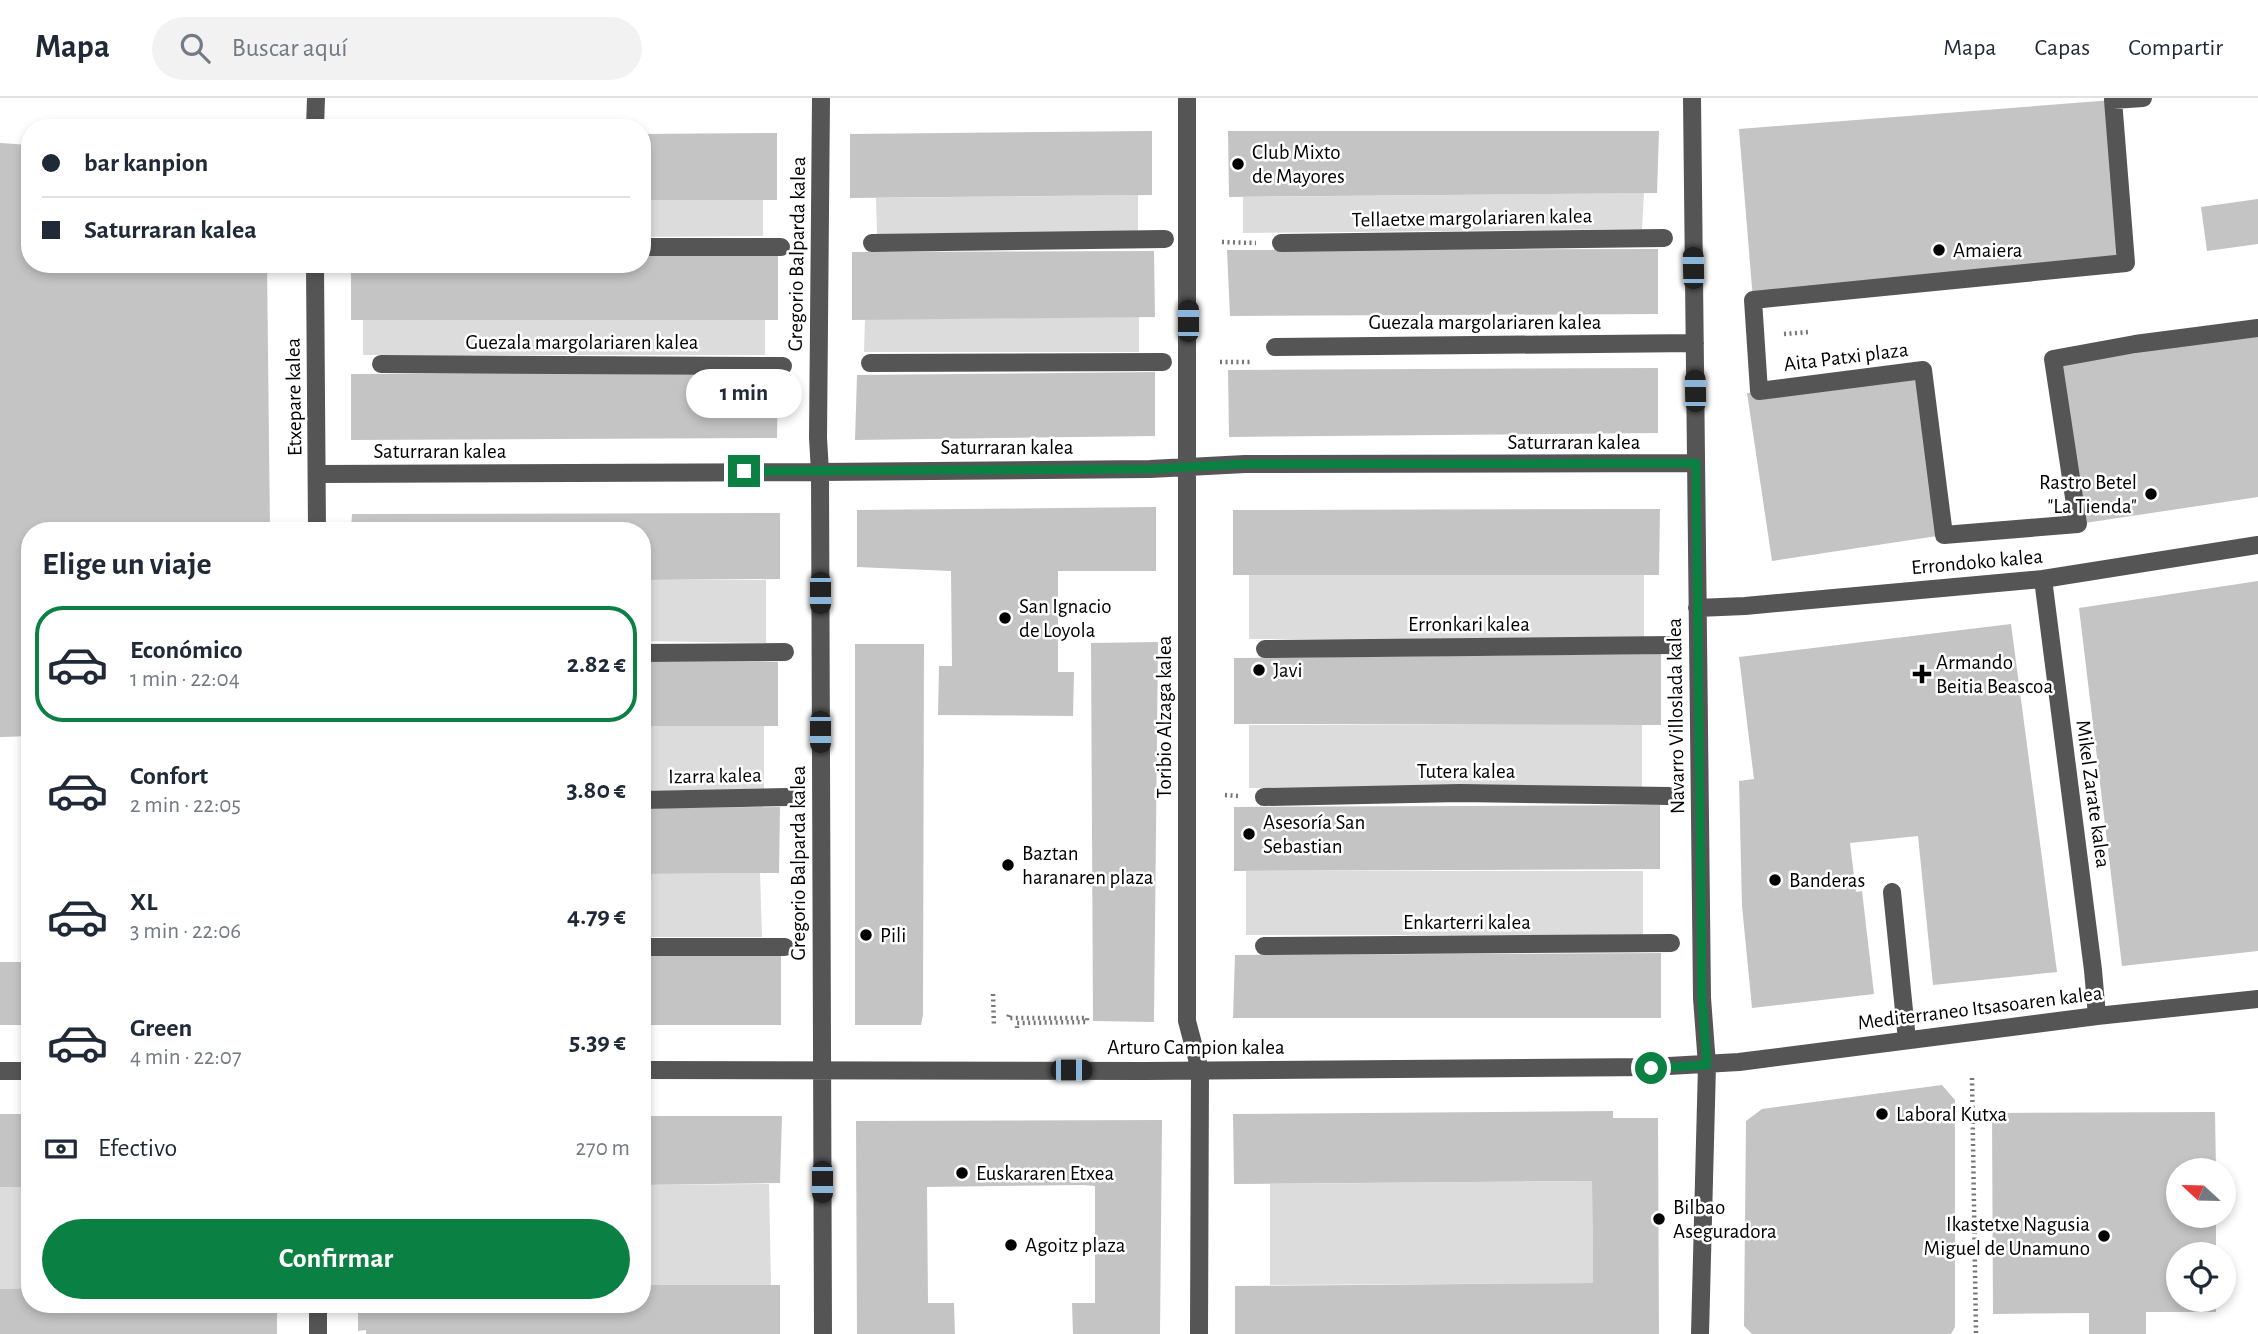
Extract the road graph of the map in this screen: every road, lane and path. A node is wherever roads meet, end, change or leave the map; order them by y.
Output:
1 (316, 98) edge
2 (821, 98) edge
3 (1187, 98) edge
4 (1692, 98) edge
5 (2143, 98) edge
6 (316, 119) edge
7 (1664, 238) dead end
8 (1165, 239) dead end
9 (872, 243) dead end
10 (1281, 243) dead end
11 (651, 247) edge
12 (781, 247) dead end
13 (315, 273) edge
14 (2258, 328) edge
15 (1695, 344) junction
16 (1275, 346) dead end
17 (1163, 362) dead end
18 (1220, 362) dead end
19 (1259, 362) dead end
20 (870, 363) dead end
21 (381, 364) dead end
22 (783, 366) dead end
23 (1696, 463) junction
24 (1186, 467) junction
25 (820, 472) junction
26 (317, 474) junction
27 (317, 522) edge
28 (2258, 545) edge
29 (2043, 579) junction
30 (1698, 608) junction
31 (1673, 645) dead end
32 (1265, 649) dead end
33 (785, 652) dead end
34 (651, 653) edge
35 (1669, 796) dead end
36 (788, 797) dead end
37 (1264, 797) dead end
38 (651, 800) edge
39 (1892, 892) dead end
40 (1671, 943) dead end
41 (1264, 946) dead end
42 (651, 947) edge
43 (785, 947) dead end
44 (993, 995) dead end
45 (2258, 999) edge
46 (1009, 1015) dead end
47 (2096, 1016) junction
48 (994, 1027) dead end
49 (1017, 1028) dead end
50 (1908, 1040) junction
51 (1707, 1065) junction
52 (651, 1070) edge
53 (822, 1070) junction
54 (1200, 1070) junction
55 (0, 1071) edge
56 (21, 1071) edge
57 (1972, 1078) dead end
58 (318, 1313) edge
59 (318, 1334) edge
60 (823, 1334) edge
61 (1199, 1334) edge
62 (1700, 1334) edge
63 (1976, 1334) edge

1 - 6 street
2 - 25 street, Gregorio Balparda kalea
3 - 24 street, Toribio Alzaga kalea
4 - 15 street, Navarro Villoslada kalea
5 - 14 street, Aita Patxi plaza
7 - 10 street, Tellaetxe margolariaren kalea
8 - 9 street
11 - 12 street
13 - 26 street, Etxepare kalea
15 - 16 street, Guezala margolariaren kalea
15 - 23 street, Navarro Villoslada kalea
17 - 20 street
18 - 19 path
21 - 22 street, Guezala margolariaren kalea
23 - 24 street, Saturraran kalea
23 - 30 street, Navarro Villoslada kalea
24 - 25 street, Saturraran kalea
24 - 54 street, Toribio Alzaga kalea
25 - 26 street, Saturraran kalea
25 - 53 street, Gregorio Balparda kalea
26 - 27 street, Etxepare kalea
28 - 29 street, Errondoko kalea
29 - 30 street, Errondoko kalea
29 - 47 street, Mikel Zarate kalea
30 - 51 street, Navarro Villoslada kalea
31 - 32 street, Erronkari kalea
33 - 34 street
35 - 37 street, Tutera kalea
36 - 38 street, Izarra kalea
39 - 50 street
40 - 41 street, Enkarterri kalea
42 - 43 street
44 - 48 path
45 - 47 street, Mediterraneo Itsasoaren kalea
46 - 49 path
47 - 50 street, Mediterraneo Itsasoaren kalea
50 - 51 street, Mediterraneo Itsasoaren kalea
51 - 54 street, Arturo Campion kalea
51 - 62 street, Navarro Villoslada kalea
52 - 53 street, Arturo Campion kalea
53 - 54 street, Arturo Campion kalea
53 - 60 street, Gregorio Balparda kalea
54 - 61 street, Toribio Alzaga kalea
55 - 56 street
57 - 63 path
58 - 59 street

